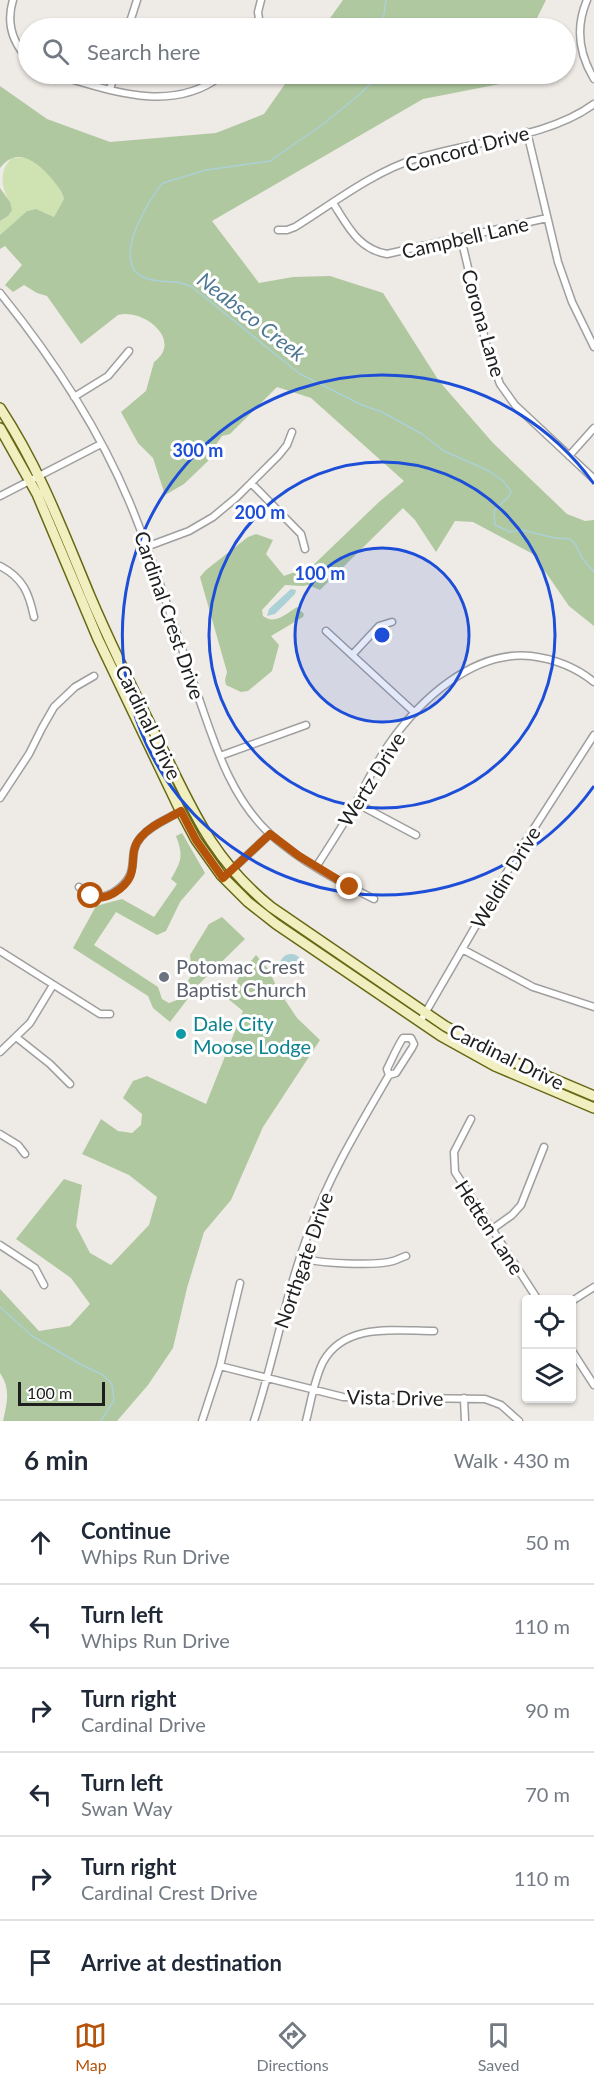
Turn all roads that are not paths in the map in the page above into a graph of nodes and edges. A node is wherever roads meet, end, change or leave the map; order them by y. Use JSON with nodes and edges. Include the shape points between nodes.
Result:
{"nodes":[{"id":1,"x":13,"y":0,"type":"edge"},
{"id":2,"x":137,"y":0,"type":"edge"},
{"id":3,"x":261,"y":0,"type":"edge"},
{"id":4,"x":587,"y":0,"type":"edge"},
{"id":5,"x":131,"y":18,"type":"edge"},
{"id":6,"x":259,"y":18,"type":"edge"},
{"id":7,"x":18,"y":45,"type":"edge"},
{"id":8,"x":594,"y":79,"type":"edge"},
{"id":9,"x":91,"y":84,"type":"edge"},
{"id":10,"x":112,"y":84,"type":"edge"},
{"id":11,"x":209,"y":84,"type":"edge"},
{"id":12,"x":110,"y":89,"type":"junction"},
{"id":13,"x":594,"y":104,"type":"edge"},
{"id":14,"x":527,"y":132,"type":"junction"},
{"id":15,"x":333,"y":203,"type":"junction"},
{"id":16,"x":547,"y":218,"type":"junction"},
{"id":17,"x":278,"y":230,"type":"dead end"},
{"id":18,"x":461,"y":238,"type":"junction"},
{"id":19,"x":0,"y":293,"type":"edge"},
{"id":20,"x":594,"y":347,"type":"edge"},
{"id":21,"x":129,"y":351,"type":"dead end"},
{"id":22,"x":74,"y":397,"type":"junction"},
{"id":23,"x":0,"y":408,"type":"edge"},
{"id":24,"x":0,"y":428,"type":"edge"},
{"id":25,"x":594,"y":428,"type":"edge"},
{"id":26,"x":292,"y":432,"type":"dead end"},
{"id":27,"x":101,"y":444,"type":"junction"},
{"id":28,"x":569,"y":456,"type":"junction"},
{"id":29,"x":39,"y":475,"type":"junction"},
{"id":30,"x":593,"y":478,"type":"edge"},
{"id":31,"x":29,"y":480,"type":"junction"},
{"id":32,"x":251,"y":483,"type":"junction"},
{"id":33,"x":0,"y":496,"type":"edge"},
{"id":34,"x":146,"y":547,"type":"junction"},
{"id":35,"x":305,"y":549,"type":"dead end"},
{"id":36,"x":0,"y":566,"type":"edge"},
{"id":37,"x":34,"y":617,"type":"dead end"},
{"id":38,"x":392,"y":622,"type":"dead end"},
{"id":39,"x":326,"y":630,"type":"dead end"},
{"id":40,"x":352,"y":655,"type":"junction"},
{"id":41,"x":94,"y":676,"type":"dead end"},
{"id":42,"x":594,"y":682,"type":"edge"},
{"id":43,"x":416,"y":712,"type":"junction"},
{"id":44,"x":306,"y":725,"type":"dead end"},
{"id":45,"x":594,"y":735,"type":"edge"},
{"id":46,"x":220,"y":756,"type":"junction"},
{"id":47,"x":0,"y":798,"type":"edge"},
{"id":48,"x":356,"y":802,"type":"junction"},
{"id":49,"x":181,"y":811,"type":"junction"},
{"id":50,"x":270,"y":834,"type":"junction"},
{"id":51,"x":416,"y":835,"type":"dead end"},
{"id":52,"x":316,"y":867,"type":"junction"},
{"id":53,"x":231,"y":870,"type":"junction"},
{"id":54,"x":223,"y":878,"type":"junction"},
{"id":55,"x":79,"y":887,"type":"dead end"},
{"id":56,"x":374,"y":899,"type":"dead end"},
{"id":57,"x":462,"y":949,"type":"junction"},
{"id":58,"x":0,"y":951,"type":"edge"},
{"id":59,"x":53,"y":985,"type":"junction"},
{"id":60,"x":594,"y":1007,"type":"edge"},
{"id":61,"x":110,"y":1014,"type":"dead end"},
{"id":62,"x":422,"y":1018,"type":"junction"},
{"id":63,"x":16,"y":1037,"type":"junction"},
{"id":64,"x":0,"y":1052,"type":"edge"},
{"id":65,"x":389,"y":1075,"type":"junction"},
{"id":66,"x":70,"y":1084,"type":"dead end"},
{"id":67,"x":594,"y":1096,"type":"edge"},
{"id":68,"x":594,"y":1108,"type":"edge"},
{"id":69,"x":471,"y":1119,"type":"dead end"},
{"id":70,"x":0,"y":1134,"type":"edge"},
{"id":71,"x":544,"y":1148,"type":"dead end"},
{"id":72,"x":25,"y":1154,"type":"dead end"},
{"id":73,"x":491,"y":1230,"type":"junction"},
{"id":74,"x":0,"y":1245,"type":"edge"},
{"id":75,"x":406,"y":1256,"type":"dead end"},
{"id":76,"x":300,"y":1257,"type":"junction"},
{"id":77,"x":240,"y":1283,"type":"dead end"},
{"id":78,"x":44,"y":1285,"type":"dead end"},
{"id":79,"x":594,"y":1287,"type":"edge"},
{"id":80,"x":535,"y":1295,"type":"edge"},
{"id":81,"x":576,"y":1298,"type":"edge"},
{"id":82,"x":434,"y":1331,"type":"dead end"},
{"id":83,"x":576,"y":1357,"type":"edge"},
{"id":84,"x":220,"y":1366,"type":"junction"},
{"id":85,"x":266,"y":1378,"type":"junction"},
{"id":86,"x":594,"y":1385,"type":"edge"},
{"id":87,"x":314,"y":1391,"type":"junction"},
{"id":88,"x":464,"y":1398,"type":"junction"},
{"id":89,"x":202,"y":1421,"type":"edge"},
{"id":90,"x":254,"y":1421,"type":"edge"},
{"id":91,"x":306,"y":1421,"type":"edge"},
{"id":92,"x":465,"y":1421,"type":"edge"},
{"id":93,"x":519,"y":1421,"type":"edge"}],
"edges":[{"from":1,"to":7,"type":"street","via":[[10,18]]},
{"from":2,"to":5,"type":"street"},
{"from":3,"to":6,"type":"street"},
{"from":4,"to":8,"type":"street","via":[[579,37]]},
{"from":9,"to":12,"type":"street"},
{"from":10,"to":12,"type":"street"},
{"from":11,"to":12,"type":"street","via":[[168,96],[142,96]]},
{"from":13,"to":14,"type":"street","name":"Concord Drive","via":[[557,124]]},
{"from":14,"to":15,"type":"street","name":"Concord Drive","via":[[407,161]]},
{"from":14,"to":16,"type":"street"},
{"from":15,"to":17,"type":"street","name":"Concord Drive","via":[[295,227]]},
{"from":15,"to":18,"type":"street","name":"Campbell Lane","via":[[357,239],[382,253]]},
{"from":16,"to":18,"type":"street","name":"Campbell Lane"},
{"from":16,"to":20,"type":"street","via":[[565,282]]},
{"from":18,"to":28,"type":"street","name":"Corona Lane","via":[[487,348],[501,384],[515,405]]},
{"from":19,"to":22,"type":"street","name":"Cardinal Crest Drive"},
{"from":21,"to":22,"type":"street","via":[[108,376]]},
{"from":22,"to":27,"type":"street","name":"Cardinal Crest Drive"},
{"from":23,"to":29,"type":"main road","name":"Cardinal Drive"},
{"from":24,"to":31,"type":"main road","name":"Cardinal Drive"},
{"from":25,"to":28,"type":"street"},
{"from":26,"to":32,"type":"street","via":[[279,455]]},
{"from":27,"to":29,"type":"street"},
{"from":27,"to":34,"type":"street","name":"Cardinal Crest Drive"},
{"from":28,"to":30,"type":"street","name":"Corona Lane"},
{"from":29,"to":31,"type":"street"},
{"from":29,"to":53,"type":"main road","name":"Cardinal Drive","via":[[134,692],[196,819]]},
{"from":31,"to":33,"type":"street"},
{"from":31,"to":49,"type":"main road","name":"Cardinal Drive","via":[[98,639]]},
{"from":32,"to":34,"type":"street","via":[[203,524]]},
{"from":32,"to":35,"type":"street","via":[[301,534]]},
{"from":34,"to":46,"type":"street","name":"Cardinal Crest Drive"},
{"from":36,"to":37,"type":"street","via":[[24,585]]},
{"from":38,"to":40,"type":"street","via":[[379,626]]},
{"from":39,"to":40,"type":"street"},
{"from":40,"to":43,"type":"street"},
{"from":41,"to":47,"type":"street","via":[[54,707]]},
{"from":42,"to":43,"type":"street","name":"Wertz Drive","via":[[557,662],[534,656],[510,656],[485,663],[455,679]]},
{"from":43,"to":48,"type":"street","name":"Wertz Drive","via":[[388,745]]},
{"from":44,"to":46,"type":"street"},
{"from":45,"to":57,"type":"street","name":"Weldin Drive"},
{"from":46,"to":50,"type":"street","name":"Cardinal Crest Drive","via":[[244,802]]},
{"from":48,"to":51,"type":"street"},
{"from":48,"to":52,"type":"street","name":"Wertz Drive"},
{"from":49,"to":54,"type":"main road","name":"Cardinal Drive"},
{"from":49,"to":55,"type":"street","via":[[142,836],[135,848],[127,883],[103,897],[91,896]]},
{"from":50,"to":52,"type":"street","name":"Cardinal Crest Drive"},
{"from":50,"to":53,"type":"street"},
{"from":52,"to":56,"type":"street","name":"Cardinal Crest Drive"},
{"from":53,"to":54,"type":"street"},
{"from":53,"to":62,"type":"main road","name":"Cardinal Drive","via":[[254,894]]},
{"from":54,"to":62,"type":"main road","name":"Cardinal Drive","via":[[265,915]]},
{"from":57,"to":60,"type":"street","via":[[533,987]]},
{"from":57,"to":62,"type":"street","name":"Weldin Drive"},
{"from":58,"to":59,"type":"street"},
{"from":59,"to":61,"type":"street","via":[[100,1014]]},
{"from":59,"to":63,"type":"street","via":[[30,1023]]},
{"from":62,"to":67,"type":"main road","name":"Cardinal Drive"},
{"from":62,"to":68,"type":"main road","name":"Cardinal Drive","via":[[495,1066]]},
{"from":63,"to":64,"type":"street"},
{"from":63,"to":66,"type":"street"},
{"from":65,"to":65,"type":"street","name":"Northgate Drive","via":[[396,1073],[412,1048],[411,1038],[400,1041],[387,1069]]},
{"from":65,"to":76,"type":"street","name":"Northgate Drive","via":[[330,1182]]},
{"from":69,"to":73,"type":"street","name":"Hetten Lane","via":[[456,1146],[453,1166]]},
{"from":70,"to":72,"type":"street"},
{"from":71,"to":73,"type":"street","via":[[521,1205]]},
{"from":73,"to":80,"type":"street","name":"Hetten Lane"},
{"from":74,"to":78,"type":"street","via":[[35,1269]]},
{"from":75,"to":76,"type":"street","via":[[392,1262],[347,1263]]},
{"from":76,"to":85,"type":"street","name":"Northgate Drive"},
{"from":77,"to":84,"type":"street"},
{"from":79,"to":81,"type":"street"},
{"from":82,"to":87,"type":"street","via":[[372,1331],[350,1337],[329,1354]]},
{"from":83,"to":86,"type":"street"},
{"from":84,"to":85,"type":"street","name":"Vista Drive"},
{"from":84,"to":89,"type":"street"},
{"from":85,"to":87,"type":"street","name":"Vista Drive"},
{"from":85,"to":90,"type":"street","name":"Northgate Drive"},
{"from":87,"to":88,"type":"street","name":"Vista Drive","via":[[353,1398]]},
{"from":87,"to":91,"type":"street"},
{"from":88,"to":92,"type":"street"},
{"from":88,"to":93,"type":"street","name":"Vista Drive","via":[[494,1402]]}]}
